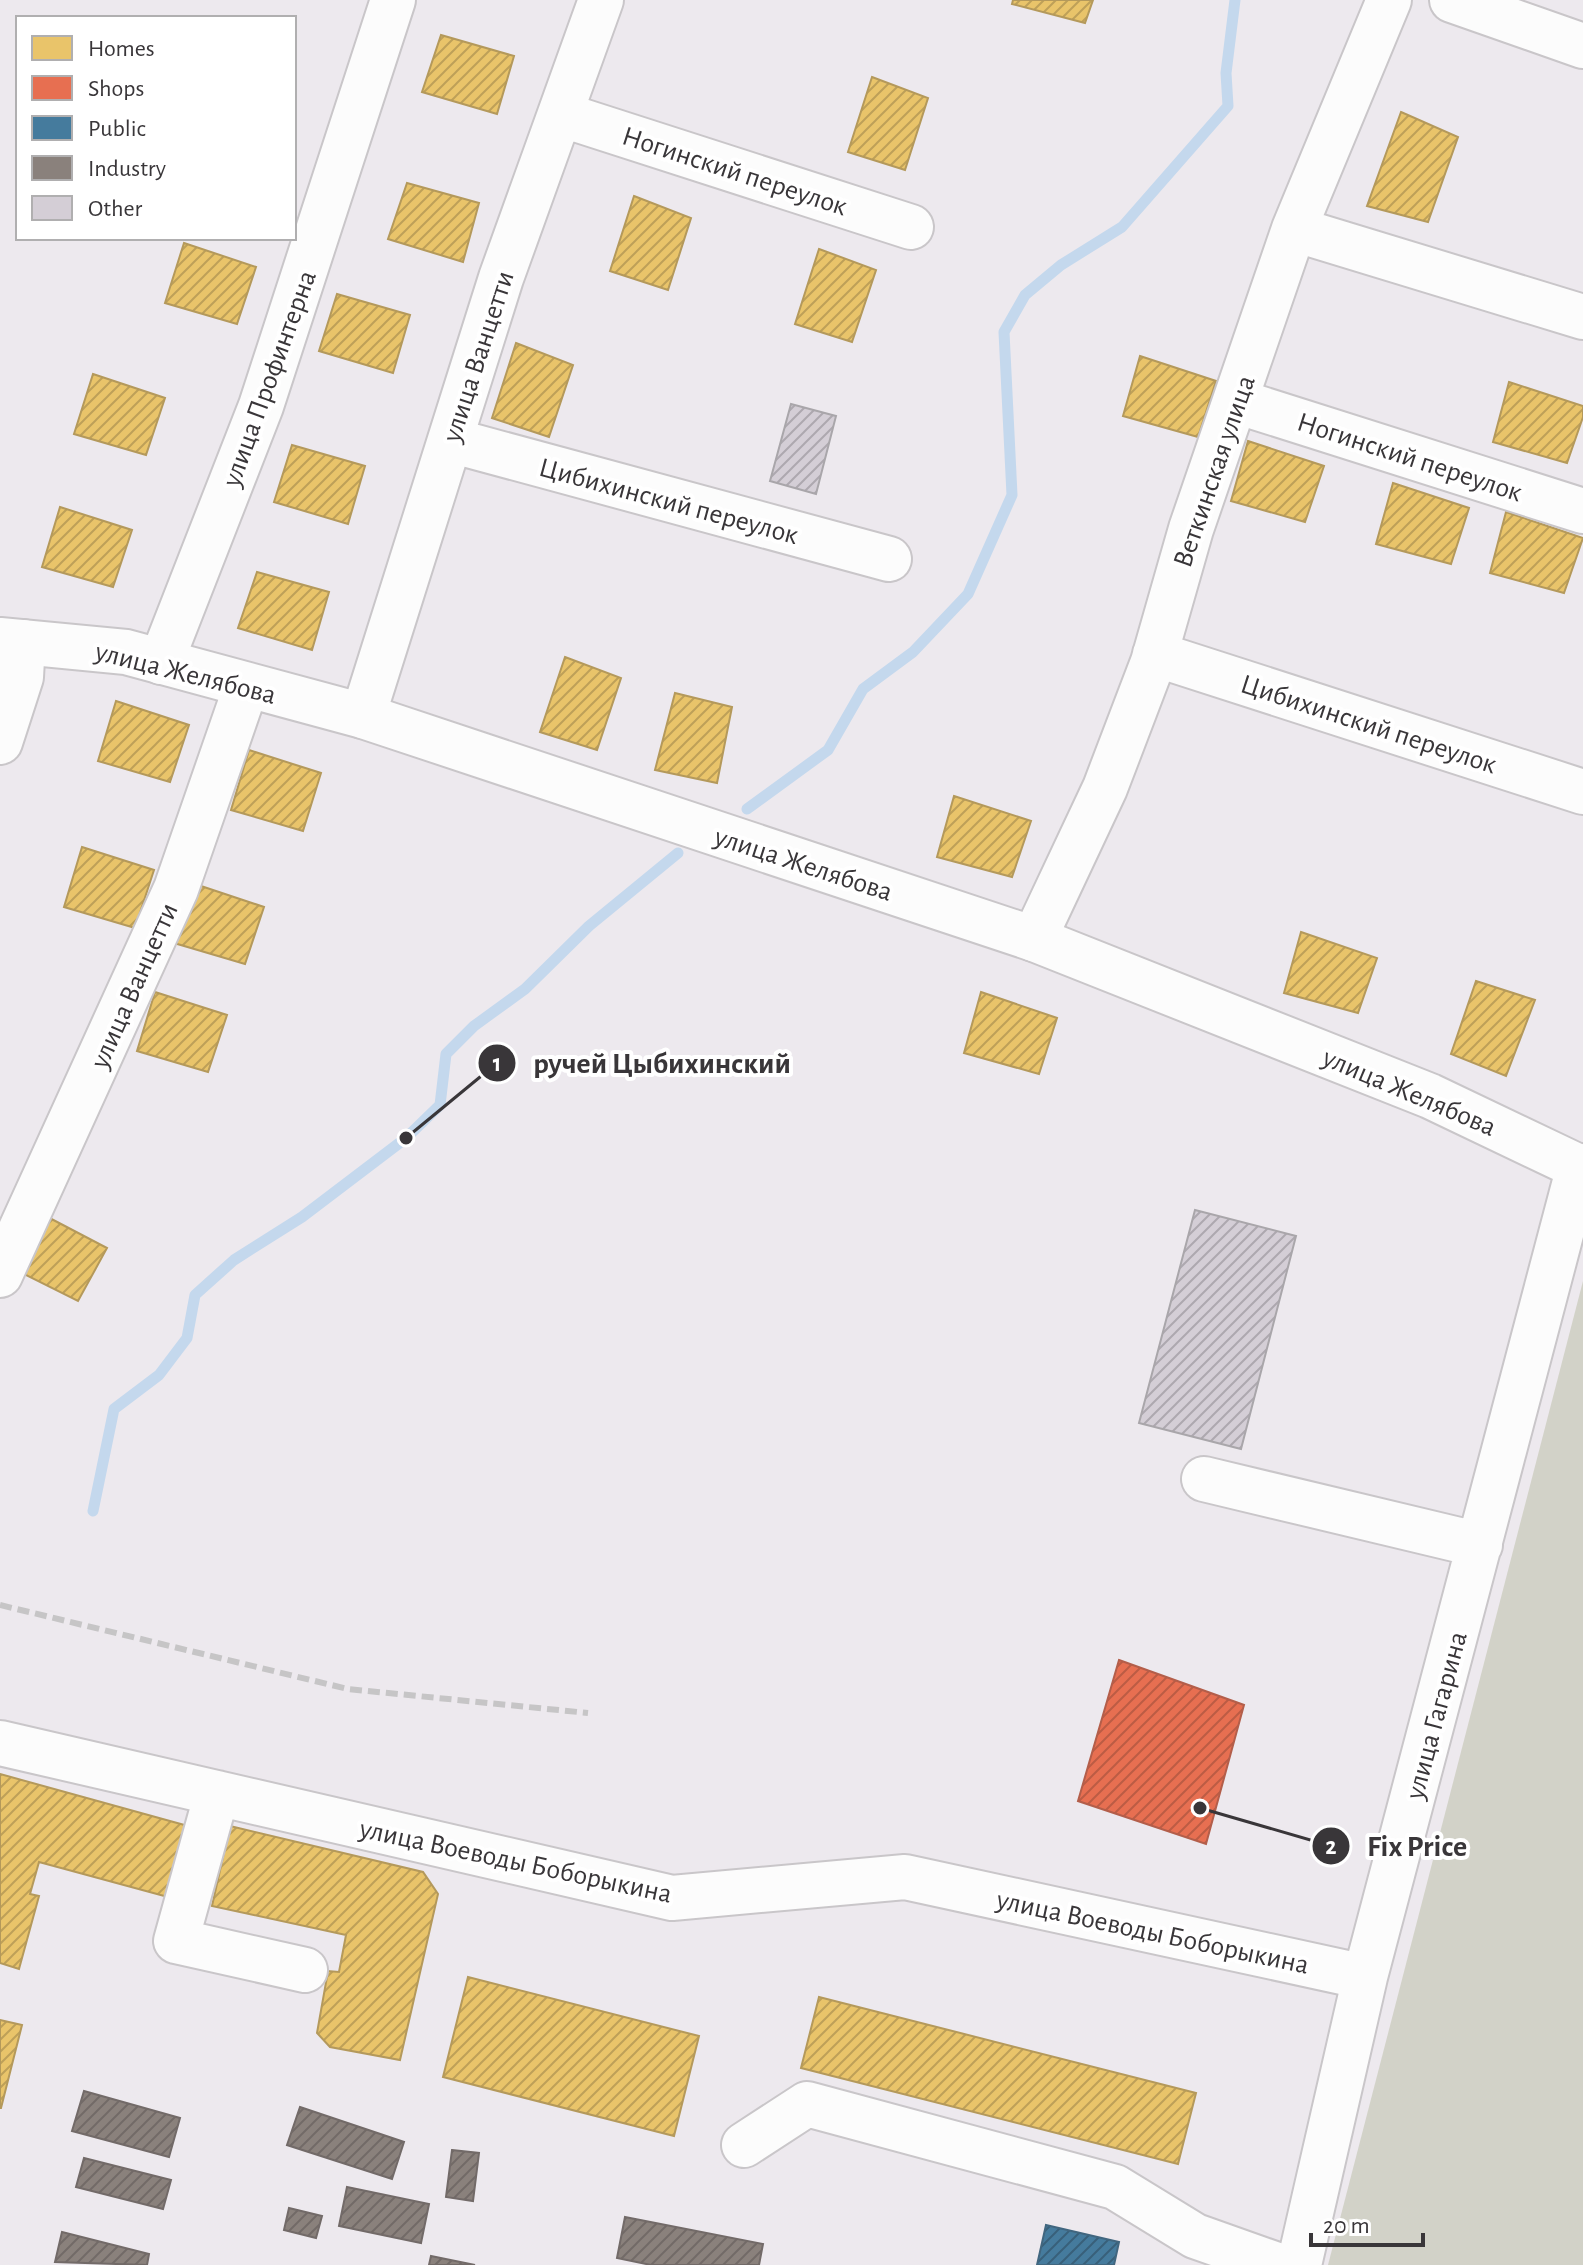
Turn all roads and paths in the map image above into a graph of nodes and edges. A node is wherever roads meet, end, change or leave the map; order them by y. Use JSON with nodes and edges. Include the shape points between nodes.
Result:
{"nodes":[{"id":1,"x":393,"y":0,"type":"edge"},
{"id":2,"x":601,"y":0,"type":"edge"},
{"id":3,"x":1389,"y":0,"type":"edge"},
{"id":4,"x":1452,"y":0,"type":"edge"},
{"id":5,"x":1583,"y":46,"type":"edge"},
{"id":6,"x":560,"y":114,"type":"junction"},
{"id":7,"x":911,"y":227,"type":"dead end"},
{"id":8,"x":1294,"y":229,"type":"junction"},
{"id":9,"x":1583,"y":317,"type":"edge"},
{"id":10,"x":1236,"y":401,"type":"junction"},
{"id":11,"x":450,"y":440,"type":"junction"},
{"id":12,"x":1583,"y":511,"type":"edge"},
{"id":13,"x":889,"y":559,"type":"dead end"},
{"id":14,"x":12,"y":641,"type":"edge"},
{"id":15,"x":1155,"y":654,"type":"junction"},
{"id":16,"x":161,"y":662,"type":"junction"},
{"id":17,"x":246,"y":687,"type":"junction"},
{"id":18,"x":363,"y":716,"type":"junction"},
{"id":19,"x":0,"y":742,"type":"edge"},
{"id":20,"x":1583,"y":792,"type":"edge"},
{"id":21,"x":1034,"y":939,"type":"junction"},
{"id":22,"x":1581,"y":1167,"type":"edge"},
{"id":23,"x":0,"y":1275,"type":"edge"},
{"id":24,"x":1204,"y":1479,"type":"dead end"},
{"id":25,"x":1480,"y":1545,"type":"junction"},
{"id":26,"x":0,"y":1743,"type":"edge"},
{"id":27,"x":217,"y":1793,"type":"junction"},
{"id":28,"x":305,"y":1970,"type":"dead end"},
{"id":29,"x":1365,"y":1977,"type":"junction"},
{"id":30,"x":744,"y":2145,"type":"dead end"},
{"id":31,"x":1277,"y":2265,"type":"edge"},
{"id":32,"x":1299,"y":2265,"type":"edge"}],
"edges":[{"from":1,"to":16,"type":"street","name":"улица Профинтерна","via":[[261,406]]},
{"from":2,"to":6,"type":"street","name":"улица Ванцетти"},
{"from":3,"to":8,"type":"street","name":"Веткинская улица"},
{"from":4,"to":5,"type":"street"},
{"from":6,"to":7,"type":"street","name":"Ногинский переулок"},
{"from":6,"to":11,"type":"street","name":"улица Ванцетти"},
{"from":8,"to":9,"type":"street"},
{"from":8,"to":10,"type":"street","name":"Веткинская улица"},
{"from":10,"to":12,"type":"street","name":"Ногинский переулок"},
{"from":10,"to":15,"type":"street","name":"Веткинская улица"},
{"from":11,"to":13,"type":"street","name":"Цибихинский переулок"},
{"from":11,"to":18,"type":"street","name":"улица Ванцетти"},
{"from":14,"to":16,"type":"street","name":"улица Желябова","via":[[126,652]]},
{"from":14,"to":19,"type":"street","via":[[21,677]]},
{"from":15,"to":20,"type":"street","name":"Цибихинский переулок"},
{"from":15,"to":21,"type":"street","name":"Веткинская улица","via":[[1105,788]]},
{"from":16,"to":17,"type":"street","name":"улица Желябова"},
{"from":17,"to":18,"type":"street","name":"улица Желябова"},
{"from":17,"to":23,"type":"street","name":"улица Ванцетти","via":[[176,889]]},
{"from":18,"to":21,"type":"street","name":"улица Желябова"},
{"from":21,"to":22,"type":"street","name":"улица Желябова","via":[[1430,1096]]},
{"from":22,"to":25,"type":"street","name":"улица Гагарина"},
{"from":24,"to":25,"type":"street"},
{"from":25,"to":29,"type":"street","name":"улица Гагарина"},
{"from":26,"to":27,"type":"street","name":"улица Воеводы Боборыкина"},
{"from":27,"to":28,"type":"street","via":[[176,1941]]},
{"from":27,"to":29,"type":"street","name":"улица Воеводы Боборыкина","via":[[672,1898],[905,1877]]},
{"from":29,"to":32,"type":"street","name":"улица Гагарина"},
{"from":30,"to":31,"type":"street","via":[[807,2104],[1115,2187],[1195,2236]]}]}
